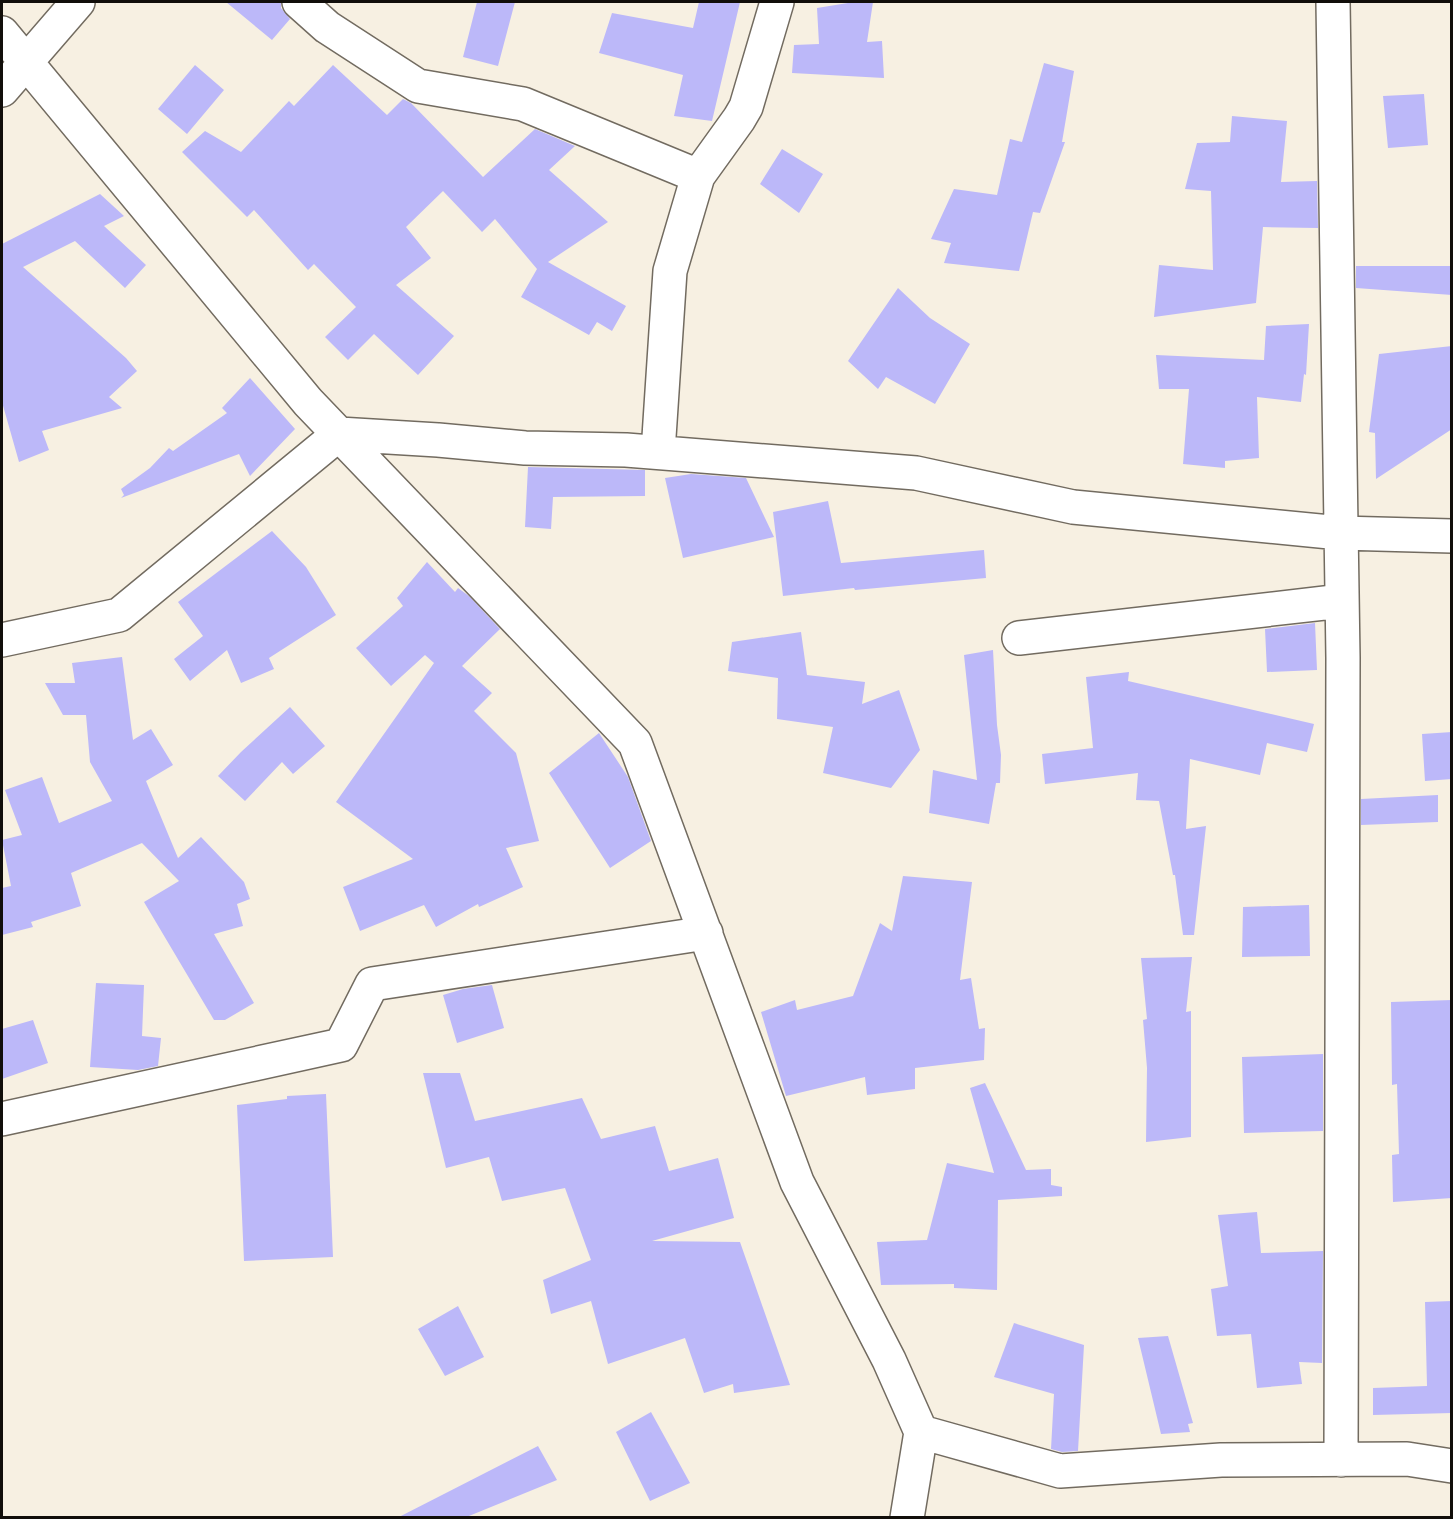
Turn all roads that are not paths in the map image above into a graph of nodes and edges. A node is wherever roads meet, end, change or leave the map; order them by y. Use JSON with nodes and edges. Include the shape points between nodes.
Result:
{"nodes":[{"id":1,"x":78,"y":2,"type":"edge"},
{"id":2,"x":300,"y":2,"type":"edge"},
{"id":3,"x":777,"y":2,"type":"edge"},
{"id":4,"x":1333,"y":2,"type":"edge"},
{"id":5,"x":2,"y":33,"type":"edge"},
{"id":6,"x":27,"y":62,"type":"junction"},
{"id":7,"x":2,"y":90,"type":"edge"},
{"id":8,"x":698,"y":176,"type":"junction"},
{"id":9,"x":339,"y":434,"type":"junction"},
{"id":10,"x":658,"y":452,"type":"junction"},
{"id":11,"x":1340,"y":533,"type":"junction"},
{"id":12,"x":1452,"y":536,"type":"edge"},
{"id":13,"x":1342,"y":601,"type":"junction"},
{"id":14,"x":1019,"y":638,"type":"dead end"},
{"id":15,"x":2,"y":640,"type":"edge"},
{"id":16,"x":706,"y":933,"type":"junction"},
{"id":17,"x":2,"y":1119,"type":"edge"},
{"id":18,"x":921,"y":1432,"type":"junction"},
{"id":19,"x":1341,"y":1460,"type":"junction"},
{"id":20,"x":1452,"y":1466,"type":"edge"},
{"id":21,"x":907,"y":1518,"type":"edge"}],
"edges":[{"from":1,"to":6,"type":"street"},
{"from":2,"to":8,"type":"street","via":[[327,27],[418,86],[523,104]]},
{"from":3,"to":8,"type":"street","via":[[746,107]]},
{"from":4,"to":11,"type":"street"},
{"from":5,"to":6,"type":"street"},
{"from":6,"to":7,"type":"street"},
{"from":6,"to":9,"type":"street","via":[[308,402]]},
{"from":8,"to":10,"type":"street","via":[[670,271]]},
{"from":9,"to":10,"type":"street","via":[[525,448]]},
{"from":9,"to":15,"type":"street","via":[[119,615]]},
{"from":9,"to":16,"type":"street","via":[[635,742]]},
{"from":10,"to":11,"type":"street","via":[[916,473],[1073,507]]},
{"from":11,"to":12,"type":"street"},
{"from":11,"to":13,"type":"street"},
{"from":13,"to":14,"type":"street"},
{"from":13,"to":19,"type":"street"},
{"from":16,"to":17,"type":"street","via":[[372,984],[341,1044]]},
{"from":16,"to":18,"type":"street","via":[[797,1182],[889,1360]]},
{"from":18,"to":19,"type":"street","via":[[1060,1472],[1221,1460]]},
{"from":18,"to":21,"type":"street"},
{"from":19,"to":20,"type":"street","via":[[1407,1459]]}]}
